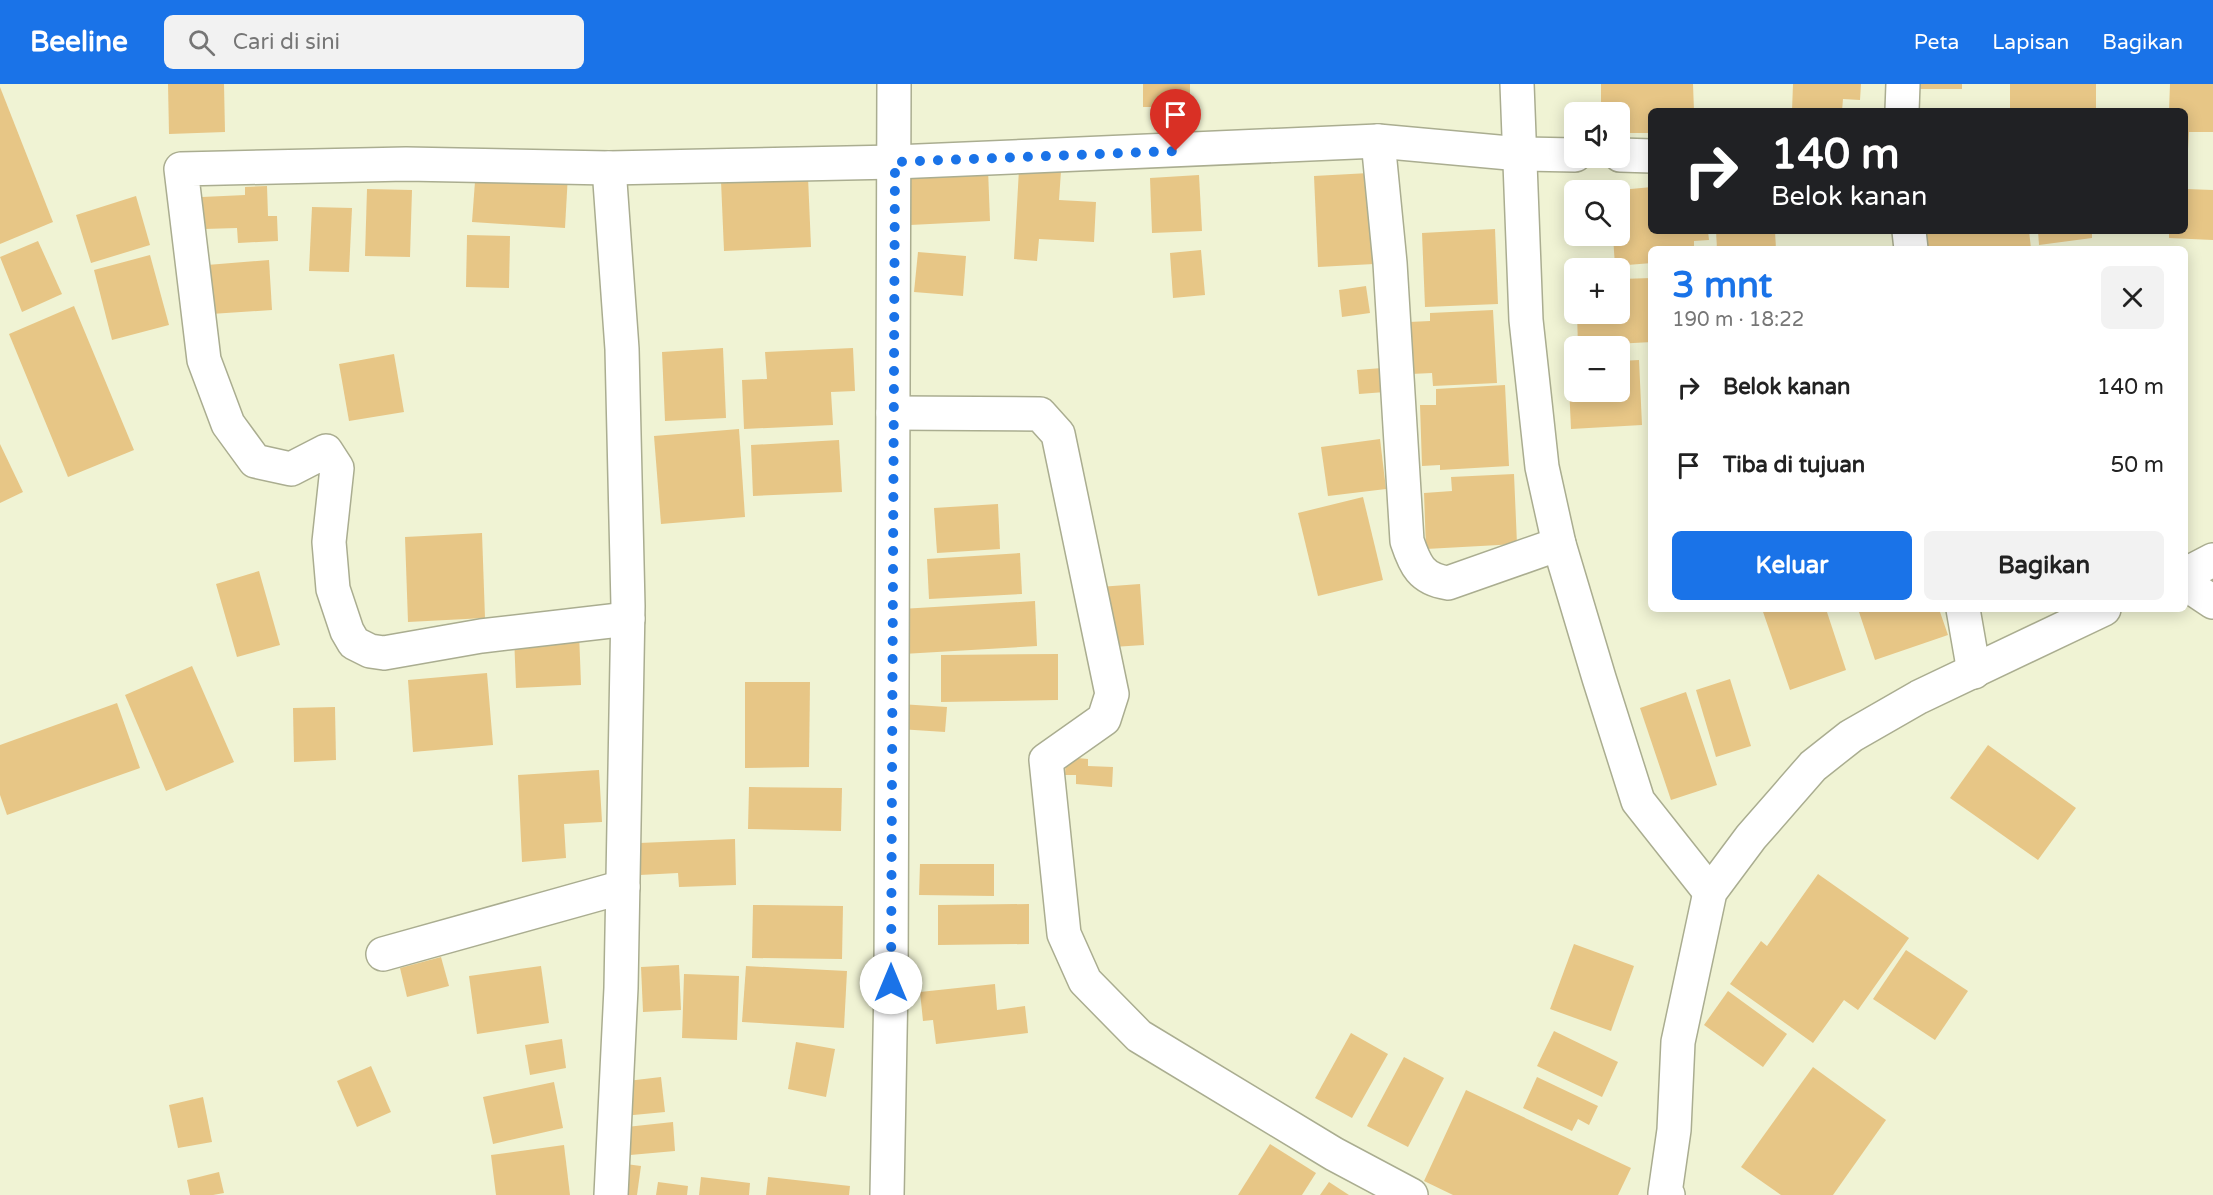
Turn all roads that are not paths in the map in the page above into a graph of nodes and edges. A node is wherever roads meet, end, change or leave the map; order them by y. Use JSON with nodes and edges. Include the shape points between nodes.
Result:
{"nodes":[{"id":1,"x":894,"y":84,"type":"edge"},
{"id":2,"x":1517,"y":84,"type":"edge"},
{"id":3,"x":1903,"y":84,"type":"edge"},
{"id":4,"x":1902,"y":108,"type":"edge"},
{"id":5,"x":1378,"y":141,"type":"junction"},
{"id":6,"x":1520,"y":154,"type":"junction"},
{"id":7,"x":1564,"y":155,"type":"edge"},
{"id":8,"x":1630,"y":155,"type":"edge"},
{"id":9,"x":1648,"y":156,"type":"edge"},
{"id":10,"x":895,"y":162,"type":"junction"},
{"id":11,"x":609,"y":168,"type":"junction"},
{"id":12,"x":893,"y":413,"type":"junction"},
{"id":13,"x":1559,"y":544,"type":"junction"},
{"id":14,"x":2213,"y":560,"type":"edge"},
{"id":15,"x":2188,"y":573,"type":"edge"},
{"id":16,"x":2188,"y":585,"type":"edge"},
{"id":17,"x":2213,"y":602,"type":"edge"},
{"id":18,"x":1964,"y":612,"type":"edge"},
{"id":19,"x":2098,"y":612,"type":"edge"},
{"id":20,"x":628,"y":619,"type":"junction"},
{"id":21,"x":1974,"y":672,"type":"junction"},
{"id":22,"x":623,"y":887,"type":"junction"},
{"id":23,"x":1710,"y":892,"type":"junction"},
{"id":24,"x":383,"y":954,"type":"dead end"},
{"id":25,"x":1666,"y":1194,"type":"edge"},
{"id":26,"x":611,"y":1195,"type":"edge"},
{"id":27,"x":887,"y":1195,"type":"edge"},
{"id":28,"x":1411,"y":1195,"type":"edge"}],
"edges":[{"from":1,"to":10,"type":"street"},
{"from":2,"to":6,"type":"street"},
{"from":3,"to":4,"type":"street"},
{"from":5,"to":6,"type":"street"},
{"from":5,"to":10,"type":"street"},
{"from":5,"to":13,"type":"street","via":[[1390,263],[1407,541],[1413,559],[1423,573],[1448,583]]},
{"from":6,"to":7,"type":"street"},
{"from":6,"to":13,"type":"street","via":[[1526,320],[1542,467]]},
{"from":8,"to":9,"type":"street"},
{"from":10,"to":11,"type":"street"},
{"from":10,"to":12,"type":"street"},
{"from":11,"to":20,"type":"street","via":[[622,349]]},
{"from":11,"to":20,"type":"street","via":[[406,164],[180,169],[204,360],[228,424],[255,460],[291,469],[326,451],[337,468],[329,543],[333,589],[354,643],[384,653],[481,636]]},
{"from":12,"to":27,"type":"street"},
{"from":12,"to":28,"type":"street","via":[[1040,414],[1058,434],[1112,694],[1104,719],[1046,760],[1064,934],[1085,981],[1139,1036],[1334,1154]]},
{"from":13,"to":23,"type":"street","via":[[1638,801]]},
{"from":14,"to":15,"type":"street"},
{"from":16,"to":17,"type":"street"},
{"from":18,"to":21,"type":"street"},
{"from":19,"to":21,"type":"street"},
{"from":20,"to":22,"type":"street"},
{"from":21,"to":23,"type":"street","via":[[1919,697],[1851,736],[1814,766],[1751,837]]},
{"from":22,"to":24,"type":"street"},
{"from":22,"to":26,"type":"street"},
{"from":23,"to":25,"type":"street","via":[[1678,1042]]}]}
